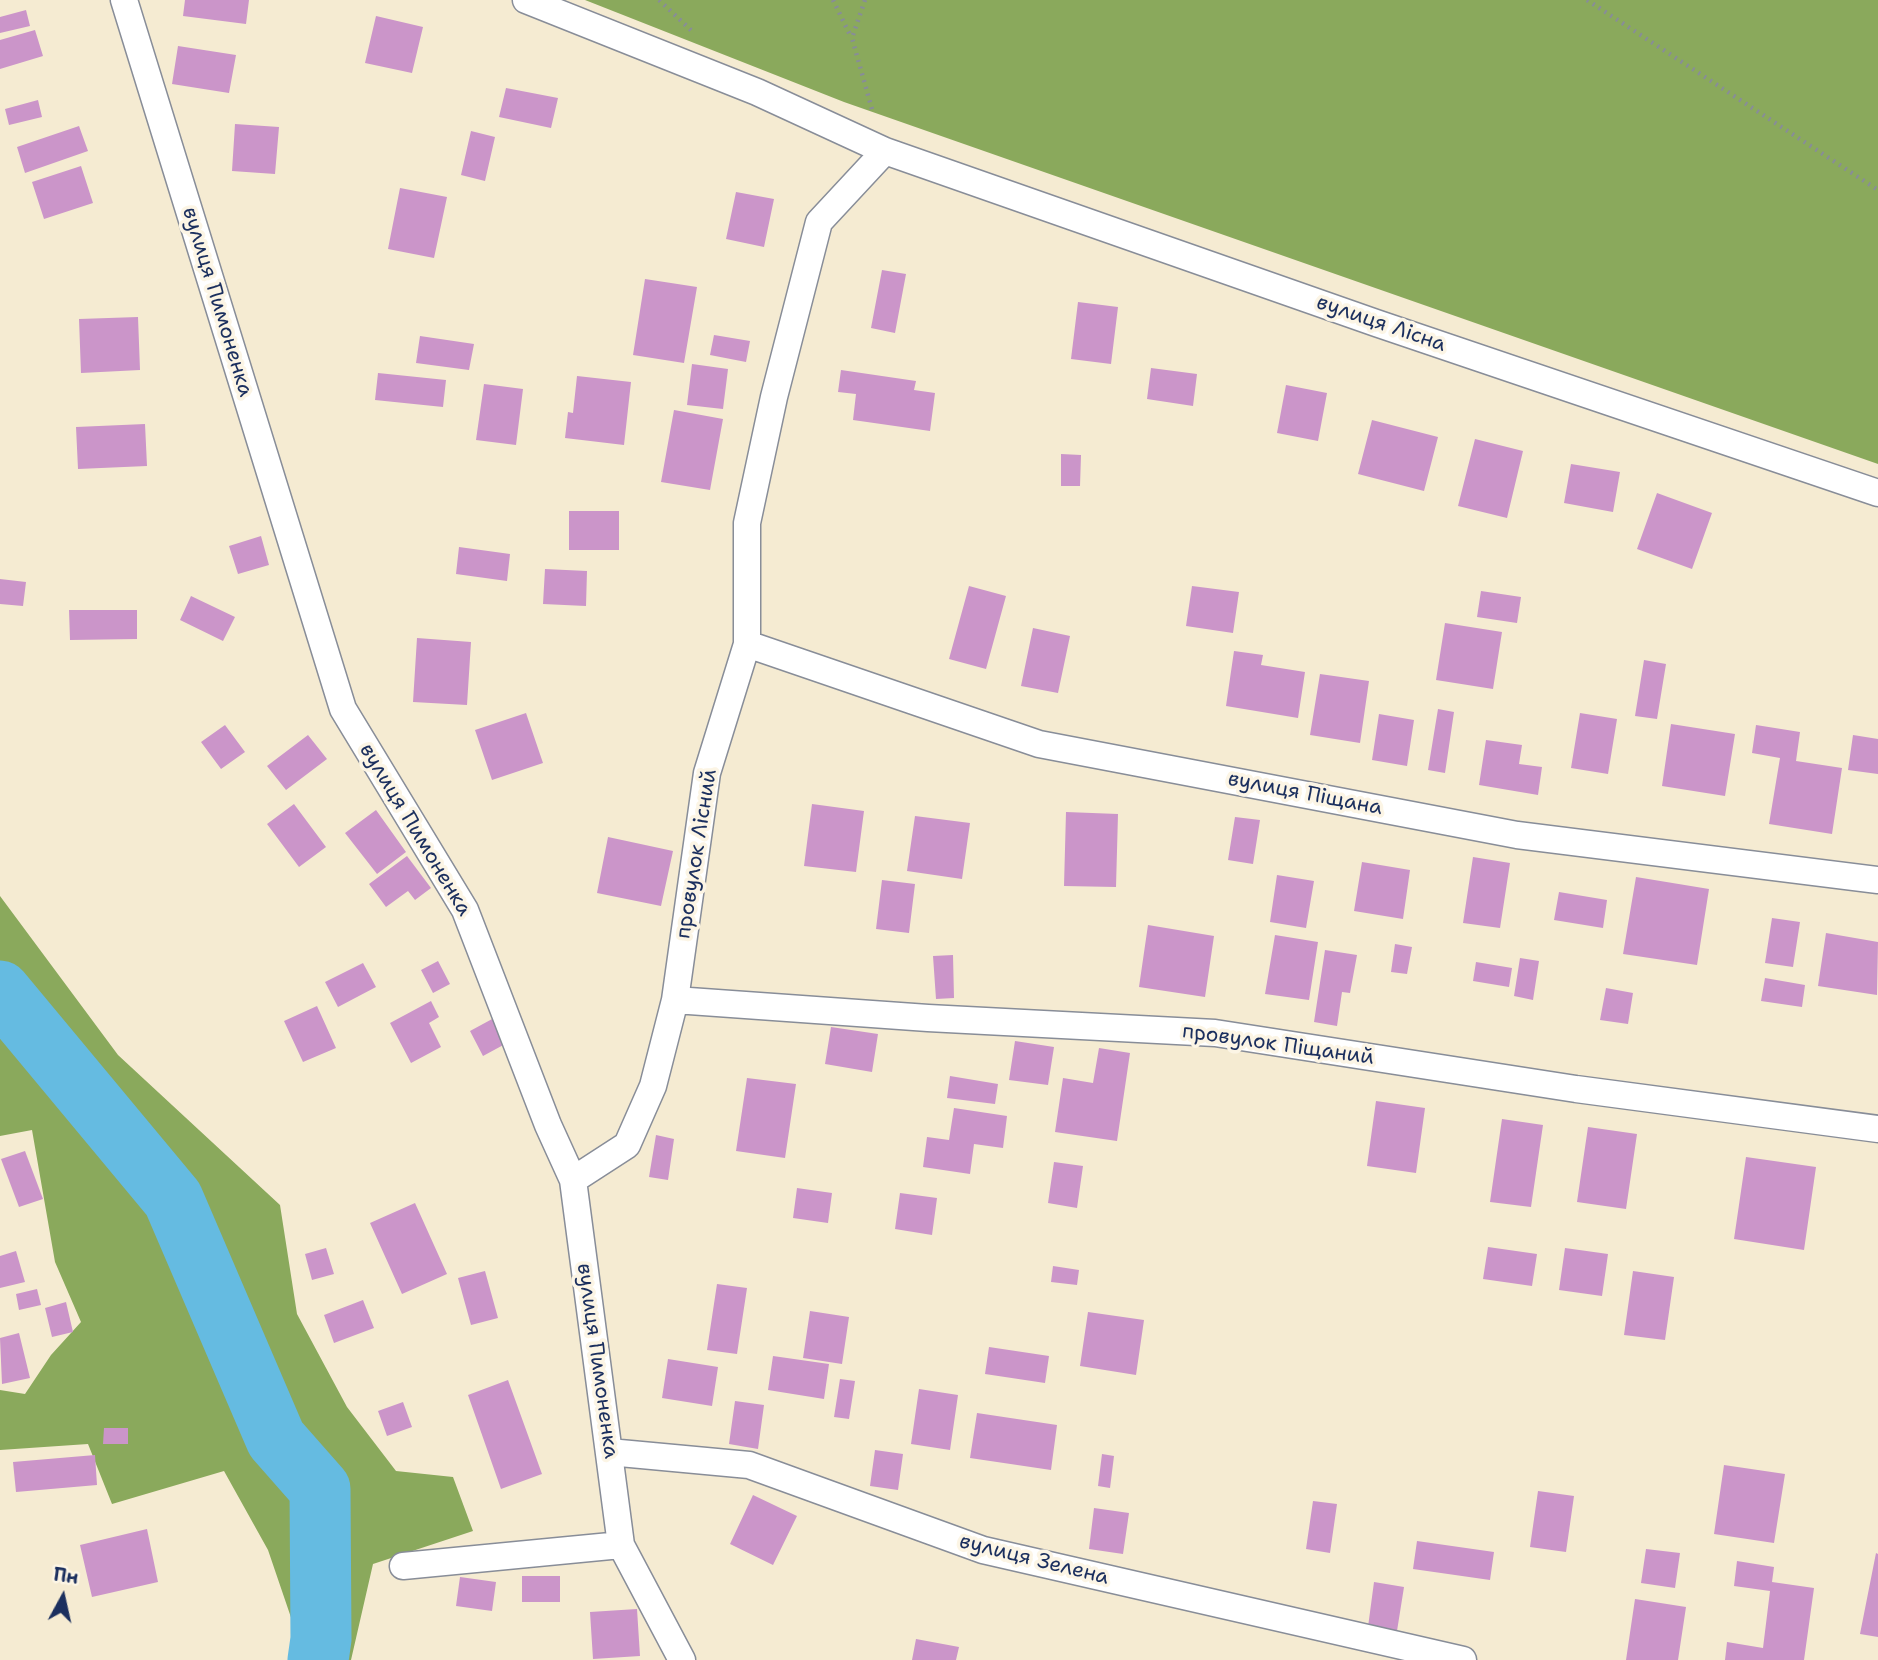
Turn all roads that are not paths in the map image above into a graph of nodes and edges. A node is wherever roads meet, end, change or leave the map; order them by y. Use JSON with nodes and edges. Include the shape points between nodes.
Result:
{"nodes":[{"id":1,"x":124,"y":0,"type":"edge"},
{"id":2,"x":526,"y":0,"type":"edge"},
{"id":3,"x":885,"y":151,"type":"junction"},
{"id":4,"x":1878,"y":493,"type":"edge"},
{"id":5,"x":747,"y":644,"type":"junction"},
{"id":6,"x":1878,"y":880,"type":"edge"},
{"id":7,"x":675,"y":1000,"type":"junction"},
{"id":8,"x":1878,"y":1129,"type":"edge"},
{"id":9,"x":573,"y":1180,"type":"junction"},
{"id":10,"x":609,"y":1452,"type":"junction"},
{"id":11,"x":621,"y":1545,"type":"junction"},
{"id":12,"x":402,"y":1566,"type":"dead end"},
{"id":13,"x":682,"y":1660,"type":"edge"},
{"id":14,"x":1463,"y":1660,"type":"edge"}],
"edges":[{"from":1,"to":9,"type":"street","name":"вулиця Пимоненка","via":[[343,709],[465,910]]},
{"from":2,"to":3,"type":"street","name":"вулиця Лісна","via":[[757,92]]},
{"from":3,"to":4,"type":"street","name":"вулиця Лісна"},
{"from":3,"to":5,"type":"street","name":"провулок Лісний","via":[[819,222],[747,523]]},
{"from":5,"to":6,"type":"street","name":"вулиця Піщана","via":[[1040,744],[1517,835]]},
{"from":5,"to":7,"type":"street","name":"провулок Лісний","via":[[707,772]]},
{"from":7,"to":8,"type":"street","name":"провулок Піщаний","via":[[1215,1033],[1563,1087]]},
{"from":7,"to":9,"type":"street","name":"провулок Лісний","via":[[653,1086],[627,1144]]},
{"from":9,"to":10,"type":"street","name":"вулиця Пимоненка"},
{"from":10,"to":11,"type":"street","name":"вулиця Пимоненка"},
{"from":10,"to":14,"type":"street","name":"вулиця Зелена","via":[[749,1465],[983,1550]]},
{"from":11,"to":12,"type":"street"},
{"from":11,"to":13,"type":"street","name":"вулиця Пимоненка"}]}
